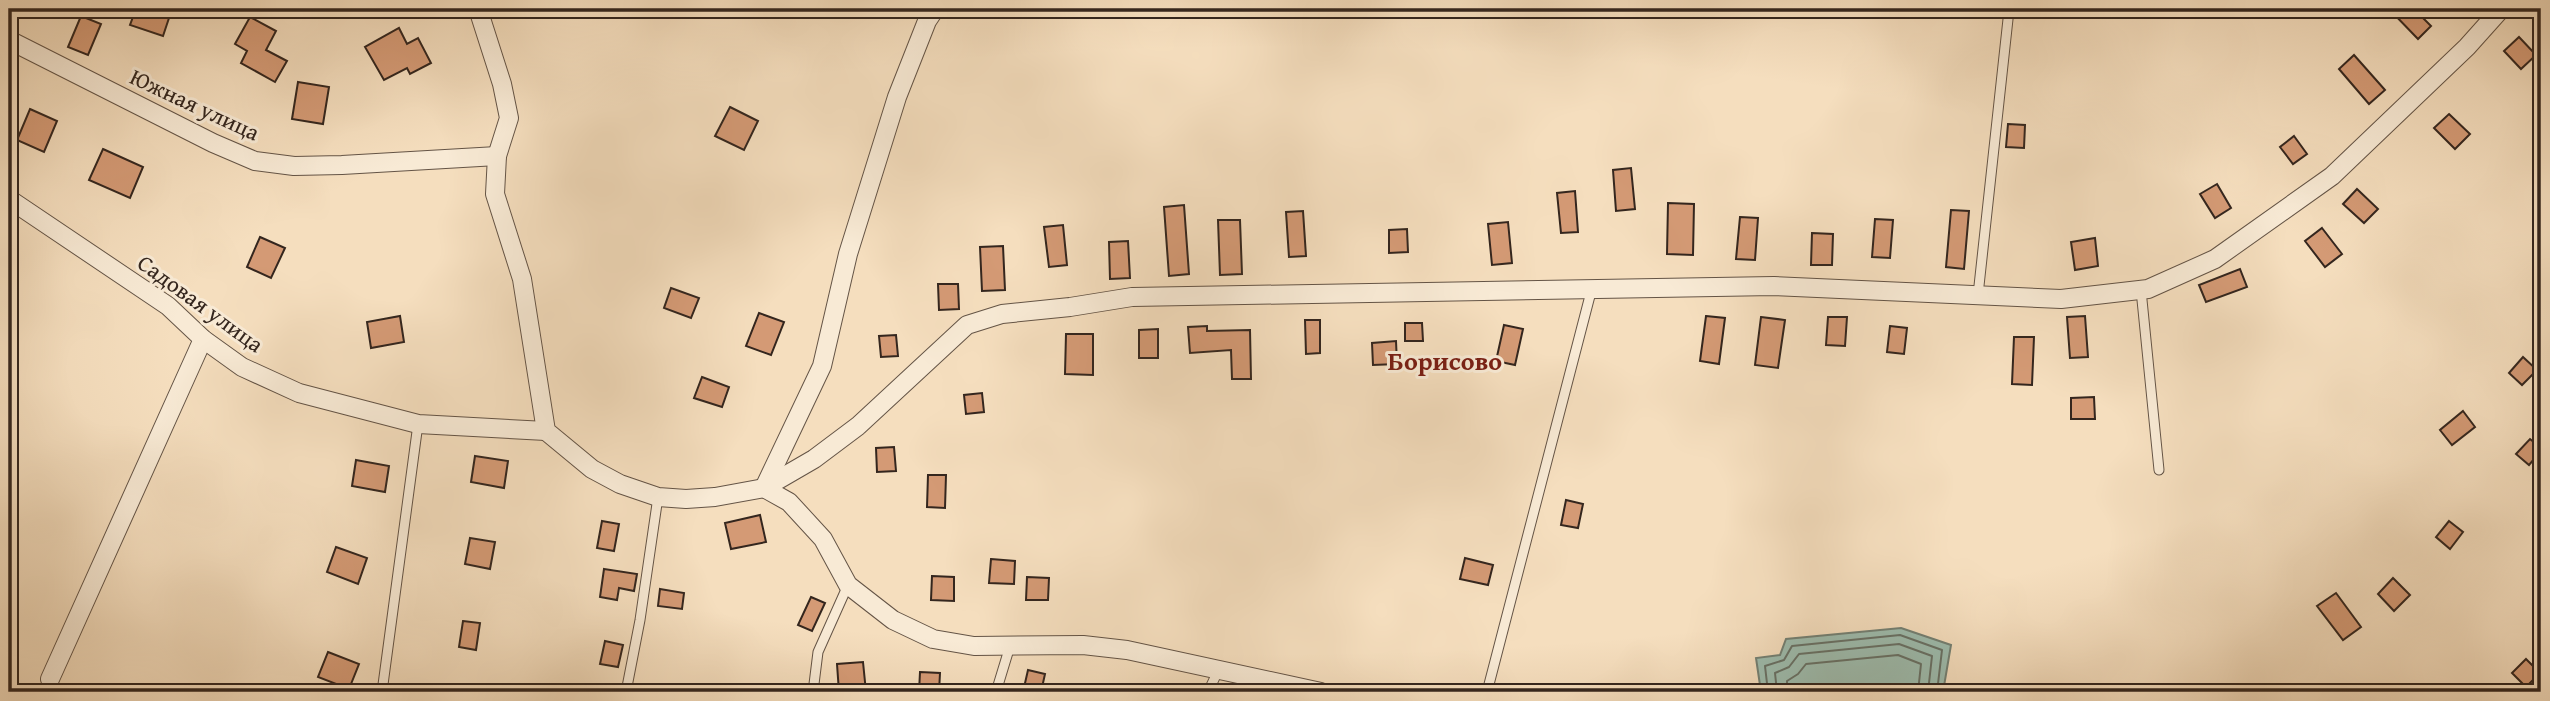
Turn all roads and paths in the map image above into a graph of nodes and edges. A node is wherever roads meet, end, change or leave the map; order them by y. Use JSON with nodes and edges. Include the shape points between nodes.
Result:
{"nodes":[{"id":1,"x":478,"y":9,"type":"edge"},
{"id":2,"x":935,"y":9,"type":"edge"},
{"id":3,"x":2501,"y":9,"type":"edge"},
{"id":4,"x":2009,"y":10,"type":"edge"},
{"id":5,"x":9,"y":40,"type":"edge"},
{"id":6,"x":497,"y":156,"type":"junction"},
{"id":7,"x":9,"y":199,"type":"edge"},
{"id":8,"x":1592,"y":289,"type":"junction"},
{"id":9,"x":2141,"y":290,"type":"junction"},
{"id":10,"x":1978,"y":295,"type":"junction"},
{"id":11,"x":203,"y":339,"type":"junction"},
{"id":12,"x":418,"y":424,"type":"junction"},
{"id":13,"x":546,"y":431,"type":"junction"},
{"id":14,"x":2159,"y":470,"type":"dead end"},
{"id":15,"x":764,"y":488,"type":"junction"},
{"id":16,"x":658,"y":496,"type":"junction"},
{"id":17,"x":848,"y":585,"type":"junction"},
{"id":18,"x":1010,"y":646,"type":"junction"},
{"id":19,"x":1218,"y":671,"type":"junction"},
{"id":20,"x":50,"y":679,"type":"dead end"},
{"id":21,"x":383,"y":692,"type":"edge"},
{"id":22,"x":626,"y":692,"type":"edge"},
{"id":23,"x":813,"y":692,"type":"edge"},
{"id":24,"x":996,"y":692,"type":"edge"},
{"id":25,"x":1208,"y":692,"type":"edge"},
{"id":26,"x":1321,"y":692,"type":"edge"},
{"id":27,"x":1487,"y":692,"type":"edge"}],
"edges":[{"from":1,"to":6,"type":"street","via":[[509,118]]},
{"from":2,"to":15,"type":"street","via":[[897,97],[848,254],[822,366]]},
{"from":3,"to":9,"type":"street","via":[[2332,176],[2215,259]]},
{"from":4,"to":10,"type":"lane"},
{"from":5,"to":6,"type":"street","name":"Южная улица","via":[[255,161],[294,166]]},
{"from":6,"to":13,"type":"street","via":[[495,194],[522,279]]},
{"from":7,"to":11,"type":"street","name":"Садовая улица","via":[[168,306]]},
{"from":8,"to":10,"type":"street","via":[[1774,286]]},
{"from":8,"to":15,"type":"street","via":[[1132,297],[1002,314],[967,325],[858,426]]},
{"from":8,"to":27,"type":"lane"},
{"from":9,"to":10,"type":"street","via":[[2061,299]]},
{"from":9,"to":14,"type":"lane"},
{"from":11,"to":12,"type":"street","name":"Садовая улица","via":[[242,368],[299,393]]},
{"from":11,"to":20,"type":"street"},
{"from":12,"to":13,"type":"street","name":"Садовая улица"},
{"from":12,"to":21,"type":"lane"},
{"from":13,"to":16,"type":"street","via":[[593,469]]},
{"from":15,"to":16,"type":"street","via":[[715,497]]},
{"from":15,"to":17,"type":"street","via":[[789,502],[823,540]]},
{"from":16,"to":22,"type":"lane"},
{"from":17,"to":18,"type":"street","via":[[893,620],[933,639]]},
{"from":17,"to":23,"type":"lane","via":[[818,652]]},
{"from":18,"to":19,"type":"street","via":[[1083,645]]},
{"from":18,"to":24,"type":"lane"},
{"from":19,"to":25,"type":"lane"},
{"from":19,"to":26,"type":"street"}]}
